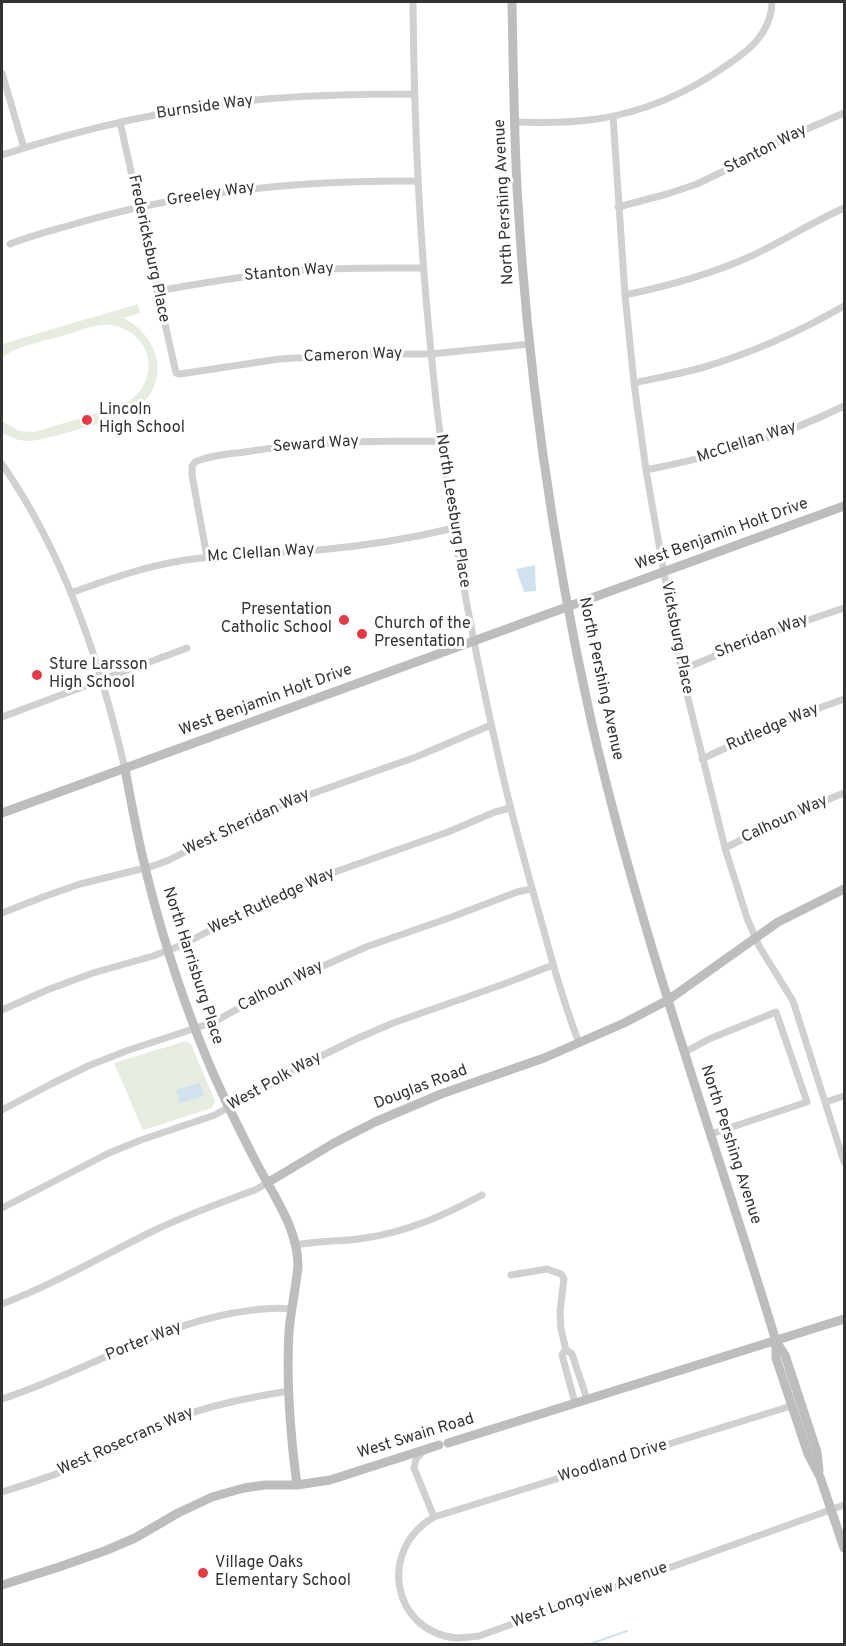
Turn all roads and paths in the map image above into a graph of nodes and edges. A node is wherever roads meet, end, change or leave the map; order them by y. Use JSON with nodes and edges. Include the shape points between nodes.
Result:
{"nodes":[{"id":1,"x":413,"y":2,"type":"edge"},
{"id":2,"x":512,"y":2,"type":"edge"},
{"id":3,"x":772,"y":2,"type":"edge"},
{"id":4,"x":2,"y":73,"type":"edge"},
{"id":5,"x":414,"y":94,"type":"junction"},
{"id":6,"x":844,"y":113,"type":"edge"},
{"id":7,"x":613,"y":116,"type":"junction"},
{"id":8,"x":120,"y":122,"type":"junction"},
{"id":9,"x":514,"y":122,"type":"junction"},
{"id":10,"x":24,"y":148,"type":"junction"},
{"id":11,"x":2,"y":155,"type":"edge"},
{"id":12,"x":417,"y":181,"type":"junction"},
{"id":13,"x":138,"y":207,"type":"junction"},
{"id":14,"x":618,"y":207,"type":"junction"},
{"id":15,"x":844,"y":208,"type":"edge"},
{"id":16,"x":10,"y":243,"type":"dead end"},
{"id":17,"x":423,"y":268,"type":"junction"},
{"id":18,"x":157,"y":291,"type":"junction"},
{"id":19,"x":625,"y":295,"type":"junction"},
{"id":20,"x":844,"y":306,"type":"edge"},
{"id":21,"x":530,"y":344,"type":"junction"},
{"id":22,"x":431,"y":354,"type":"junction"},
{"id":23,"x":178,"y":374,"type":"joint"},
{"id":24,"x":634,"y":382,"type":"junction"},
{"id":25,"x":844,"y":406,"type":"edge"},
{"id":26,"x":441,"y":441,"type":"junction"},
{"id":27,"x":2,"y":464,"type":"edge"},
{"id":28,"x":646,"y":470,"type":"junction"},
{"id":29,"x":844,"y":506,"type":"edge"},
{"id":30,"x":454,"y":528,"type":"junction"},
{"id":31,"x":207,"y":557,"type":"junction"},
{"id":32,"x":663,"y":572,"type":"junction"},
{"id":33,"x":71,"y":593,"type":"junction"},
{"id":34,"x":568,"y":606,"type":"junction"},
{"id":35,"x":844,"y":608,"type":"edge"},
{"id":36,"x":474,"y":642,"type":"junction"},
{"id":37,"x":187,"y":648,"type":"dead end"},
{"id":38,"x":681,"y":670,"type":"junction"},
{"id":39,"x":102,"y":680,"type":"junction"},
{"id":40,"x":844,"y":699,"type":"edge"},
{"id":41,"x":2,"y":717,"type":"edge"},
{"id":42,"x":491,"y":725,"type":"junction"},
{"id":43,"x":702,"y":759,"type":"junction"},
{"id":44,"x":125,"y":769,"type":"junction"},
{"id":45,"x":844,"y":793,"type":"edge"},
{"id":46,"x":510,"y":808,"type":"junction"},
{"id":47,"x":2,"y":813,"type":"edge"},
{"id":48,"x":725,"y":848,"type":"junction"},
{"id":49,"x":145,"y":868,"type":"junction"},
{"id":50,"x":531,"y":889,"type":"junction"},
{"id":51,"x":844,"y":889,"type":"edge"},
{"id":52,"x":2,"y":913,"type":"edge"},
{"id":53,"x":754,"y":937,"type":"junction"},
{"id":54,"x":168,"y":951,"type":"junction"},
{"id":55,"x":553,"y":965,"type":"junction"},
{"id":56,"x":668,"y":1000,"type":"junction"},
{"id":57,"x":2,"y":1010,"type":"edge"},
{"id":58,"x":195,"y":1029,"type":"junction"},
{"id":59,"x":579,"y":1043,"type":"junction"},
{"id":60,"x":685,"y":1052,"type":"junction"},
{"id":61,"x":844,"y":1096,"type":"edge"},
{"id":62,"x":826,"y":1102,"type":"junction"},
{"id":63,"x":229,"y":1108,"type":"junction"},
{"id":64,"x":2,"y":1110,"type":"edge"},
{"id":65,"x":711,"y":1134,"type":"junction"},
{"id":66,"x":844,"y":1162,"type":"edge"},
{"id":67,"x":267,"y":1183,"type":"junction"},
{"id":68,"x":482,"y":1196,"type":"dead end"},
{"id":69,"x":2,"y":1208,"type":"edge"},
{"id":70,"x":296,"y":1245,"type":"junction"},
{"id":71,"x":511,"y":1275,"type":"dead end"},
{"id":72,"x":2,"y":1304,"type":"edge"},
{"id":73,"x":292,"y":1309,"type":"junction"},
{"id":74,"x":844,"y":1320,"type":"edge"},
{"id":75,"x":776,"y":1341,"type":"junction"},
{"id":76,"x":566,"y":1350,"type":"junction"},
{"id":77,"x":288,"y":1391,"type":"junction"},
{"id":78,"x":2,"y":1400,"type":"edge"},
{"id":79,"x":587,"y":1400,"type":"junction"},
{"id":80,"x":575,"y":1403,"type":"junction"},
{"id":81,"x":791,"y":1406,"type":"junction"},
{"id":82,"x":423,"y":1450,"type":"junction"},
{"id":83,"x":820,"y":1477,"type":"junction"},
{"id":84,"x":297,"y":1485,"type":"junction"},
{"id":85,"x":2,"y":1491,"type":"edge"},
{"id":86,"x":844,"y":1505,"type":"edge"},
{"id":87,"x":832,"y":1509,"type":"junction"},
{"id":88,"x":434,"y":1517,"type":"junction"},
{"id":89,"x":844,"y":1548,"type":"edge"},
{"id":90,"x":2,"y":1585,"type":"edge"}],
"edges":[{"from":1,"to":5,"type":"street","name":"North Leesburg Place"},
{"from":2,"to":9,"type":"main road","name":"North Pershing Avenue"},
{"from":3,"to":7,"type":"street","via":[[763,33],[738,57],[677,95]]},
{"from":4,"to":10,"type":"street"},
{"from":5,"to":8,"type":"street","name":"Burnside Way","via":[[254,100]]},
{"from":5,"to":12,"type":"street","name":"North Leesburg Place"},
{"from":6,"to":14,"type":"street","name":"Stanton Way","via":[[697,184]]},
{"from":7,"to":9,"type":"street","via":[[559,123]]},
{"from":7,"to":14,"type":"street","name":"Vicksburg Place"},
{"from":8,"to":10,"type":"street","name":"Burnside Way"},
{"from":8,"to":13,"type":"street","name":"Fredericksburg Place"},
{"from":9,"to":21,"type":"main road","name":"North Pershing Avenue"},
{"from":10,"to":11,"type":"street","name":"Burnside Way"},
{"from":12,"to":13,"type":"street","name":"Greeley Way","via":[[264,187]]},
{"from":12,"to":17,"type":"street","name":"North Leesburg Place"},
{"from":13,"to":16,"type":"street","name":"Greeley Way"},
{"from":13,"to":18,"type":"street","name":"Fredericksburg Place"},
{"from":14,"to":19,"type":"street","name":"Vicksburg Place"},
{"from":15,"to":19,"type":"street","via":[[732,264]]},
{"from":17,"to":18,"type":"street","name":"Stanton Way","via":[[295,271]]},
{"from":17,"to":22,"type":"street","name":"North Leesburg Place"},
{"from":18,"to":23,"type":"street","name":"Fredericksburg Place"},
{"from":19,"to":24,"type":"street","name":"Vicksburg Place"},
{"from":20,"to":24,"type":"street","via":[[742,355]]},
{"from":21,"to":22,"type":"street","name":"Cameron Way"},
{"from":21,"to":34,"type":"main road","name":"North Pershing Avenue"},
{"from":22,"to":23,"type":"street","name":"Cameron Way","via":[[279,359]]},
{"from":22,"to":26,"type":"street","name":"North Leesburg Place"},
{"from":24,"to":28,"type":"street","name":"Vicksburg Place"},
{"from":25,"to":28,"type":"street","name":"McClellan Way","via":[[733,450]]},
{"from":26,"to":30,"type":"street","name":"North Leesburg Place"},
{"from":26,"to":31,"type":"street","name":"Seward Way","via":[[333,442],[200,460],[193,464],[192,475]]},
{"from":27,"to":33,"type":"street","name":"North Harrisburg Place","via":[[35,516]]},
{"from":28,"to":32,"type":"street","name":"Vicksburg Place"},
{"from":29,"to":32,"type":"main road","name":"West Benjamin Holt Drive"},
{"from":30,"to":31,"type":"street","name":"Mc Clellan Way","via":[[372,544]]},
{"from":30,"to":36,"type":"street","name":"North Leesburg Place"},
{"from":31,"to":33,"type":"street","name":"Mc Clellan Way","via":[[149,567]]},
{"from":32,"to":34,"type":"main road","name":"West Benjamin Holt Drive"},
{"from":32,"to":38,"type":"street","name":"Vicksburg Place"},
{"from":33,"to":39,"type":"street","name":"North Harrisburg Place"},
{"from":34,"to":36,"type":"main road","name":"West Benjamin Holt Drive"},
{"from":34,"to":56,"type":"main road","name":"North Pershing Avenue","via":[[616,820]]},
{"from":35,"to":38,"type":"street","name":"Sheridan Way"},
{"from":36,"to":42,"type":"street","name":"North Leesburg Place"},
{"from":36,"to":44,"type":"main road","name":"West Benjamin Holt Drive"},
{"from":37,"to":39,"type":"street"},
{"from":38,"to":43,"type":"street","name":"Vicksburg Place"},
{"from":39,"to":41,"type":"street"},
{"from":39,"to":44,"type":"street","name":"North Harrisburg Place"},
{"from":40,"to":43,"type":"street","name":"Rutledge Way","via":[[781,722]]},
{"from":42,"to":46,"type":"street","name":"North Leesburg Place"},
{"from":42,"to":49,"type":"street","name":"West Sheridan Way","via":[[416,757],[291,801]]},
{"from":43,"to":48,"type":"street","name":"Vicksburg Place"},
{"from":44,"to":47,"type":"main road","name":"West Benjamin Holt Drive"},
{"from":44,"to":49,"type":"main road","name":"North Harrisburg Place"},
{"from":45,"to":48,"type":"street","name":"Calhoun Way"},
{"from":46,"to":50,"type":"street","name":"North Leesburg Place"},
{"from":46,"to":54,"type":"street","name":"West Rutledge Way","via":[[318,878]]},
{"from":48,"to":53,"type":"street","name":"Vicksburg Place"},
{"from":49,"to":52,"type":"street","name":"West Sheridan Way","via":[[80,884]]},
{"from":49,"to":54,"type":"main road","name":"North Harrisburg Place"},
{"from":50,"to":55,"type":"street","name":"North Leesburg Place"},
{"from":50,"to":58,"type":"street","name":"Calhoun Way","via":[[366,947]]},
{"from":51,"to":53,"type":"main road","name":"Douglas Road"},
{"from":53,"to":56,"type":"main road","name":"Douglas Road"},
{"from":53,"to":62,"type":"street","name":"Vicksburg Place","via":[[790,994]]},
{"from":54,"to":57,"type":"street","name":"West Rutledge Way","via":[[93,973]]},
{"from":54,"to":58,"type":"main road","name":"North Harrisburg Place"},
{"from":55,"to":59,"type":"street","name":"North Leesburg Place"},
{"from":55,"to":63,"type":"street","name":"West Polk Way","via":[[356,1039]]},
{"from":56,"to":59,"type":"main road","name":"Douglas Road"},
{"from":56,"to":60,"type":"main road","name":"North Pershing Avenue"},
{"from":58,"to":63,"type":"main road","name":"North Harrisburg Place"},
{"from":58,"to":64,"type":"street","name":"Calhoun Way","via":[[88,1066]]},
{"from":59,"to":67,"type":"main road","name":"Douglas Road","via":[[375,1122]]},
{"from":60,"to":65,"type":"main road","name":"North Pershing Avenue"},
{"from":60,"to":65,"type":"street","via":[[776,1012],[807,1102]]},
{"from":61,"to":62,"type":"street"},
{"from":62,"to":66,"type":"street","name":"Vicksburg Place"},
{"from":63,"to":67,"type":"main road","name":"North Harrisburg Place"},
{"from":63,"to":69,"type":"street","name":"West Polk Way","via":[[109,1153]]},
{"from":65,"to":75,"type":"main road","name":"North Pershing Avenue"},
{"from":67,"to":70,"type":"main road","name":"North Harrisburg Place"},
{"from":67,"to":72,"type":"street","name":"Douglas Road","via":[[156,1229],[57,1281]]},
{"from":68,"to":70,"type":"street","via":[[401,1231]]},
{"from":70,"to":73,"type":"main road","name":"North Harrisburg Place","via":[[298,1266]]},
{"from":71,"to":76,"type":"street","via":[[547,1269],[561,1274],[561,1329]]},
{"from":73,"to":77,"type":"main road","name":"North Harrisburg Place"},
{"from":73,"to":78,"type":"street","name":"Porter Way","via":[[254,1310],[192,1323],[154,1335]]},
{"from":74,"to":75,"type":"main road","name":"West Swain Road"},
{"from":75,"to":79,"type":"main road","name":"West Swain Road"},
{"from":75,"to":81,"type":"main road","name":"North Pershing Avenue","via":[[776,1358]]},
{"from":75,"to":83,"type":"main road","name":"North Pershing Avenue","via":[[785,1355],[817,1452]]},
{"from":76,"to":79,"type":"street","via":[[572,1354]]},
{"from":76,"to":80,"type":"street","via":[[562,1355]]},
{"from":77,"to":84,"type":"main road","name":"North Harrisburg Place"},
{"from":77,"to":85,"type":"street","name":"West Rosecrans Way","via":[[204,1408],[102,1455]]},
{"from":79,"to":80,"type":"main road","name":"West Swain Road"},
{"from":80,"to":82,"type":"main road","name":"West Swain Road"},
{"from":81,"to":83,"type":"main road","name":"North Pershing Avenue"},
{"from":81,"to":88,"type":"street","name":"Woodland Drive"},
{"from":82,"to":84,"type":"main road","name":"West Swain Road","via":[[330,1480]]},
{"from":82,"to":88,"type":"street","via":[[414,1468]]},
{"from":83,"to":87,"type":"main road","name":"North Pershing Avenue"},
{"from":84,"to":90,"type":"main road","name":"West Swain Road","via":[[264,1485],[212,1497],[135,1538]]},
{"from":86,"to":87,"type":"street","name":"West Longview Avenue"},
{"from":87,"to":88,"type":"street","name":"West Longview Avenue","via":[[463,1638],[446,1636],[423,1625],[408,1609],[400,1591],[398,1572],[406,1543],[423,1523]]},
{"from":87,"to":89,"type":"main road","name":"North Pershing Avenue"}]}
